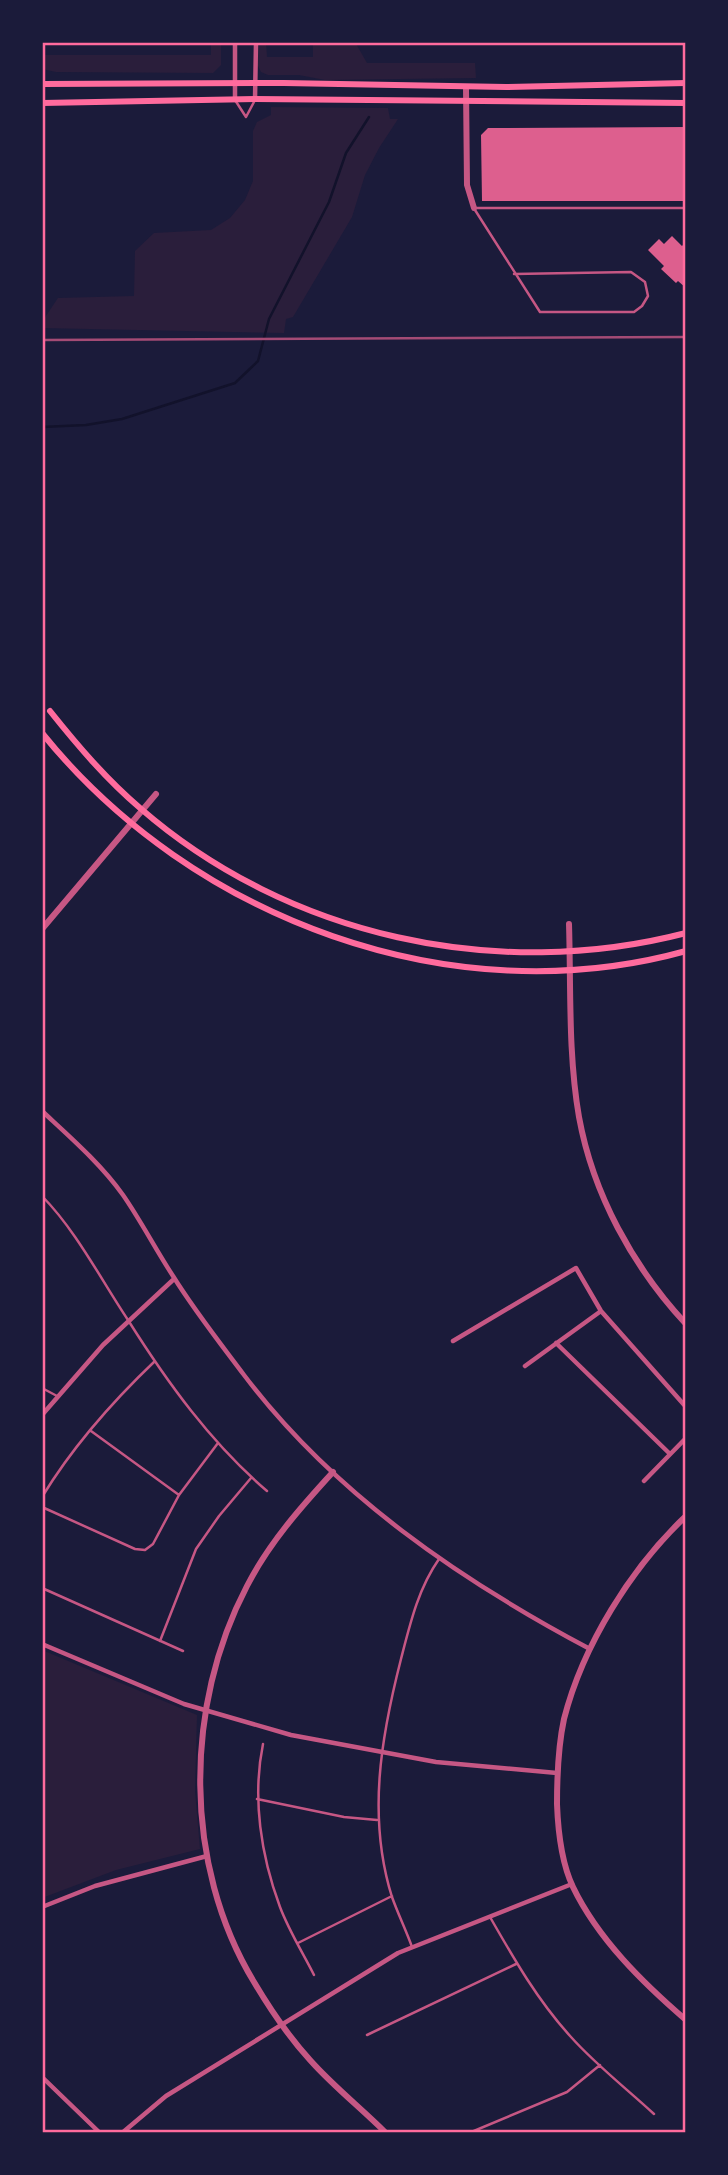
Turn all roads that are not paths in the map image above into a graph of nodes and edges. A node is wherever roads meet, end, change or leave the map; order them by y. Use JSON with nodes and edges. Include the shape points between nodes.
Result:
{"nodes":[{"id":1,"x":235,"y":42,"type":"edge"},
{"id":2,"x":256,"y":42,"type":"edge"},
{"id":3,"x":686,"y":83,"type":"edge"},
{"id":4,"x":42,"y":84,"type":"edge"},
{"id":5,"x":235,"y":84,"type":"junction"},
{"id":6,"x":256,"y":84,"type":"junction"},
{"id":7,"x":466,"y":87,"type":"junction"},
{"id":8,"x":255,"y":99,"type":"junction"},
{"id":9,"x":235,"y":100,"type":"junction"},
{"id":10,"x":42,"y":103,"type":"edge"},
{"id":11,"x":466,"y":103,"type":"junction"},
{"id":12,"x":686,"y":103,"type":"edge"},
{"id":13,"x":474,"y":208,"type":"junction"},
{"id":14,"x":686,"y":208,"type":"edge"},
{"id":15,"x":514,"y":274,"type":"junction"},
{"id":16,"x":50,"y":711,"type":"dead end"},
{"id":17,"x":42,"y":733,"type":"edge"},
{"id":18,"x":156,"y":794,"type":"dead end"},
{"id":19,"x":142,"y":811,"type":"junction"},
{"id":20,"x":131,"y":824,"type":"junction"},
{"id":21,"x":569,"y":924,"type":"dead end"},
{"id":22,"x":42,"y":929,"type":"edge"},
{"id":23,"x":686,"y":933,"type":"edge"},
{"id":24,"x":570,"y":951,"type":"junction"},
{"id":25,"x":686,"y":951,"type":"edge"},
{"id":26,"x":570,"y":969,"type":"junction"},
{"id":27,"x":42,"y":1111,"type":"edge"},
{"id":28,"x":42,"y":1196,"type":"edge"},
{"id":29,"x":174,"y":1279,"type":"junction"},
{"id":30,"x":601,"y":1311,"type":"junction"},
{"id":31,"x":128,"y":1321,"type":"junction"},
{"id":32,"x":686,"y":1324,"type":"edge"},
{"id":33,"x":453,"y":1341,"type":"dead end"},
{"id":34,"x":556,"y":1343,"type":"junction"},
{"id":35,"x":155,"y":1361,"type":"junction"},
{"id":36,"x":525,"y":1366,"type":"dead end"},
{"id":37,"x":42,"y":1388,"type":"edge"},
{"id":38,"x":57,"y":1396,"type":"junction"},
{"id":39,"x":686,"y":1407,"type":"edge"},
{"id":40,"x":42,"y":1415,"type":"edge"},
{"id":41,"x":90,"y":1431,"type":"junction"},
{"id":42,"x":686,"y":1438,"type":"edge"},
{"id":43,"x":218,"y":1443,"type":"junction"},
{"id":44,"x":670,"y":1454,"type":"junction"},
{"id":45,"x":333,"y":1472,"type":"junction"},
{"id":46,"x":251,"y":1478,"type":"junction"},
{"id":47,"x":644,"y":1480,"type":"dead end"},
{"id":48,"x":267,"y":1492,"type":"dead end"},
{"id":49,"x":179,"y":1495,"type":"junction"},
{"id":50,"x":42,"y":1497,"type":"edge"},
{"id":51,"x":42,"y":1507,"type":"edge"},
{"id":52,"x":686,"y":1516,"type":"edge"},
{"id":53,"x":439,"y":1559,"type":"junction"},
{"id":54,"x":42,"y":1588,"type":"edge"},
{"id":55,"x":160,"y":1641,"type":"junction"},
{"id":56,"x":42,"y":1644,"type":"edge"},
{"id":57,"x":591,"y":1650,"type":"junction"},
{"id":58,"x":183,"y":1651,"type":"dead end"},
{"id":59,"x":207,"y":1711,"type":"junction"},
{"id":60,"x":263,"y":1744,"type":"dead end"},
{"id":61,"x":381,"y":1753,"type":"junction"},
{"id":62,"x":557,"y":1773,"type":"junction"},
{"id":63,"x":257,"y":1799,"type":"junction"},
{"id":64,"x":379,"y":1820,"type":"junction"},
{"id":65,"x":207,"y":1856,"type":"junction"},
{"id":66,"x":572,"y":1884,"type":"junction"},
{"id":67,"x":392,"y":1896,"type":"junction"},
{"id":68,"x":42,"y":1907,"type":"edge"},
{"id":69,"x":490,"y":1917,"type":"junction"},
{"id":70,"x":298,"y":1943,"type":"junction"},
{"id":71,"x":412,"y":1947,"type":"junction"},
{"id":72,"x":516,"y":1964,"type":"junction"},
{"id":73,"x":314,"y":1975,"type":"dead end"},
{"id":74,"x":686,"y":2020,"type":"edge"},
{"id":75,"x":282,"y":2024,"type":"junction"},
{"id":76,"x":367,"y":2035,"type":"dead end"},
{"id":77,"x":600,"y":2065,"type":"junction"},
{"id":78,"x":42,"y":2077,"type":"edge"},
{"id":79,"x":654,"y":2114,"type":"dead end"},
{"id":80,"x":100,"y":2133,"type":"edge"},
{"id":81,"x":122,"y":2133,"type":"edge"},
{"id":82,"x":386,"y":2133,"type":"edge"},
{"id":83,"x":470,"y":2133,"type":"edge"}],
"edges":[{"from":1,"to":5,"type":"street"},
{"from":2,"to":6,"type":"street"},
{"from":3,"to":7,"type":"main road"},
{"from":4,"to":5,"type":"main road"},
{"from":5,"to":6,"type":"main road"},
{"from":5,"to":9,"type":"street"},
{"from":6,"to":7,"type":"main road"},
{"from":6,"to":8,"type":"street"},
{"from":7,"to":11,"type":"street"},
{"from":8,"to":9,"type":"main road"},
{"from":8,"to":9,"type":"lane","via":[[246,117]]},
{"from":8,"to":11,"type":"main road"},
{"from":9,"to":10,"type":"main road"},
{"from":11,"to":12,"type":"main road"},
{"from":11,"to":13,"type":"street","via":[[467,185]]},
{"from":13,"to":14,"type":"lane"},
{"from":13,"to":15,"type":"lane"},
{"from":15,"to":15,"type":"lane","via":[[540,312],[634,312],[648,296],[645,282],[631,272]]},
{"from":16,"to":19,"type":"main road","via":[[103,774]]},
{"from":17,"to":20,"type":"main road","via":[[89,787]]},
{"from":18,"to":19,"type":"street"},
{"from":19,"to":20,"type":"street"},
{"from":19,"to":24,"type":"main road","via":[[265,892],[333,920],[424,944],[481,951]]},
{"from":20,"to":22,"type":"street"},
{"from":20,"to":26,"type":"main road","via":[[194,870],[292,922],[374,949],[455,966]]},
{"from":21,"to":24,"type":"street"},
{"from":23,"to":24,"type":"main road"},
{"from":24,"to":26,"type":"street"},
{"from":25,"to":26,"type":"main road"},
{"from":26,"to":32,"type":"street","via":[[579,1117],[590,1158],[624,1240],[645,1276]]},
{"from":27,"to":29,"type":"street","via":[[122,1194]]},
{"from":28,"to":31,"type":"lane","via":[[77,1240]]},
{"from":29,"to":31,"type":"street"},
{"from":29,"to":45,"type":"street","via":[[246,1377]]},
{"from":30,"to":33,"type":"street","via":[[576,1268]]},
{"from":30,"to":34,"type":"street"},
{"from":30,"to":39,"type":"street"},
{"from":31,"to":35,"type":"lane"},
{"from":31,"to":38,"type":"street"},
{"from":34,"to":36,"type":"street"},
{"from":34,"to":44,"type":"street"},
{"from":35,"to":41,"type":"lane"},
{"from":35,"to":43,"type":"lane"},
{"from":37,"to":38,"type":"lane"},
{"from":38,"to":40,"type":"street"},
{"from":41,"to":49,"type":"lane"},
{"from":41,"to":50,"type":"lane"},
{"from":42,"to":44,"type":"street"},
{"from":43,"to":46,"type":"lane"},
{"from":43,"to":49,"type":"lane"},
{"from":44,"to":47,"type":"street"},
{"from":45,"to":53,"type":"street"},
{"from":45,"to":59,"type":"street","via":[[287,1525],[248,1585],[216,1662]]},
{"from":46,"to":48,"type":"lane"},
{"from":46,"to":55,"type":"lane","via":[[197,1549]]},
{"from":49,"to":51,"type":"lane","via":[[153,1544],[145,1550]]},
{"from":52,"to":57,"type":"street","via":[[628,1583]]},
{"from":53,"to":57,"type":"street"},
{"from":53,"to":61,"type":"lane","via":[[420,1594],[406,1640]]},
{"from":54,"to":55,"type":"lane"},
{"from":55,"to":58,"type":"lane"},
{"from":56,"to":59,"type":"street"},
{"from":57,"to":62,"type":"street","via":[[565,1719]]},
{"from":59,"to":61,"type":"street","via":[[291,1735]]},
{"from":59,"to":65,"type":"street","via":[[200,1758]]},
{"from":60,"to":63,"type":"lane"},
{"from":61,"to":62,"type":"street"},
{"from":61,"to":64,"type":"lane"},
{"from":62,"to":66,"type":"street","via":[[558,1833]]},
{"from":63,"to":64,"type":"lane"},
{"from":63,"to":70,"type":"lane","via":[[270,1872]]},
{"from":64,"to":67,"type":"lane"},
{"from":65,"to":68,"type":"street","via":[[95,1886]]},
{"from":65,"to":75,"type":"street","via":[[230,1935]]},
{"from":66,"to":69,"type":"street"},
{"from":66,"to":74,"type":"street","via":[[605,1938]]},
{"from":67,"to":70,"type":"lane"},
{"from":67,"to":71,"type":"lane"},
{"from":69,"to":71,"type":"street"},
{"from":69,"to":72,"type":"lane"},
{"from":70,"to":73,"type":"lane"},
{"from":71,"to":75,"type":"street"},
{"from":72,"to":76,"type":"lane"},
{"from":72,"to":77,"type":"lane","via":[[558,2022]]},
{"from":75,"to":81,"type":"street","via":[[166,2096]]},
{"from":75,"to":82,"type":"street","via":[[308,2058]]},
{"from":77,"to":79,"type":"lane"},
{"from":77,"to":83,"type":"lane","via":[[567,2092]]},
{"from":78,"to":80,"type":"street"}]}
